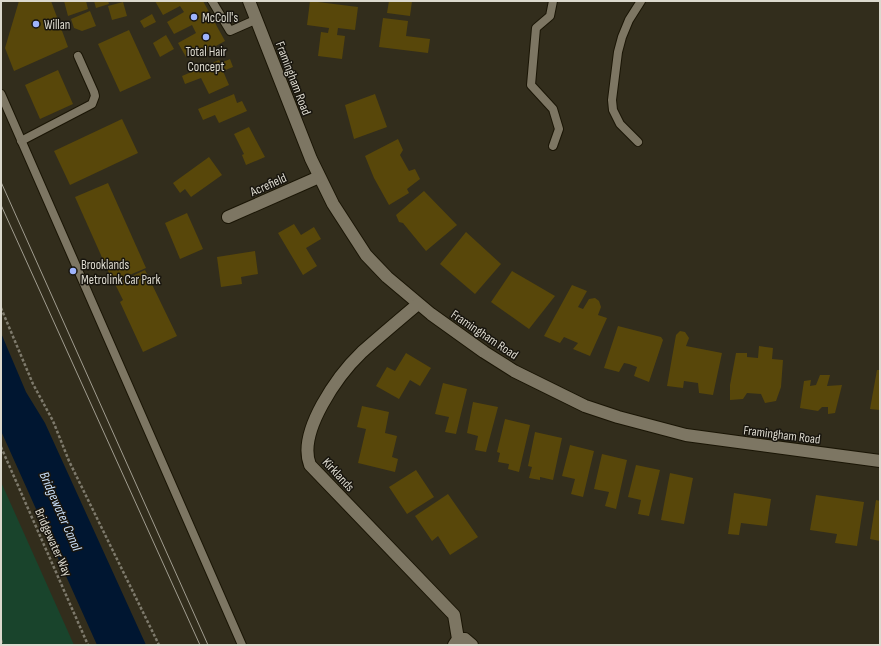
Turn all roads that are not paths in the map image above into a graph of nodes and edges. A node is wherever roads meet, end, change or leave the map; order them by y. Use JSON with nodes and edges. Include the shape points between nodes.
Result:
{"nodes":[{"id":1,"x":212,"y":1,"type":"edge"},
{"id":2,"x":249,"y":1,"type":"edge"},
{"id":3,"x":553,"y":1,"type":"edge"},
{"id":4,"x":641,"y":1,"type":"edge"},
{"id":5,"x":255,"y":20,"type":"junction"},
{"id":6,"x":78,"y":56,"type":"dead end"},
{"id":7,"x":1,"y":94,"type":"edge"},
{"id":8,"x":21,"y":141,"type":"junction"},
{"id":9,"x":638,"y":142,"type":"dead end"},
{"id":10,"x":553,"y":146,"type":"dead end"},
{"id":11,"x":319,"y":177,"type":"junction"},
{"id":12,"x":228,"y":217,"type":"dead end"},
{"id":13,"x":418,"y":304,"type":"junction"},
{"id":14,"x":880,"y":461,"type":"edge"},
{"id":15,"x":456,"y":642,"type":"edge"},
{"id":16,"x":242,"y":645,"type":"edge"},
{"id":17,"x":472,"y":645,"type":"edge"}],
"edges":[{"from":1,"to":5,"type":"lane","via":[[230,31]]},
{"from":2,"to":5,"type":"street","name":"Framingham Road"},
{"from":3,"to":10,"type":"lane","via":[[550,16],[536,28],[531,85],[553,109],[559,130]]},
{"from":4,"to":9,"type":"lane","via":[[622,37],[612,100],[613,110],[620,124]]},
{"from":5,"to":11,"type":"street","name":"Framingham Road"},
{"from":6,"to":8,"type":"lane","via":[[94,92],[92,104]]},
{"from":7,"to":8,"type":"lane"},
{"from":8,"to":16,"type":"lane"},
{"from":11,"to":12,"type":"street","name":"Acrefield"},
{"from":11,"to":13,"type":"street","name":"Framingham Road","via":[[366,255]]},
{"from":13,"to":14,"type":"street","name":"Framingham Road","via":[[514,371],[585,406],[686,435]]},
{"from":13,"to":15,"type":"street","name":"Kirklands","via":[[361,353],[326,398],[310,434],[308,459],[310,465],[454,616]]},
{"from":15,"to":17,"type":"street","name":"Kirklands","via":[[465,639]]}]}
